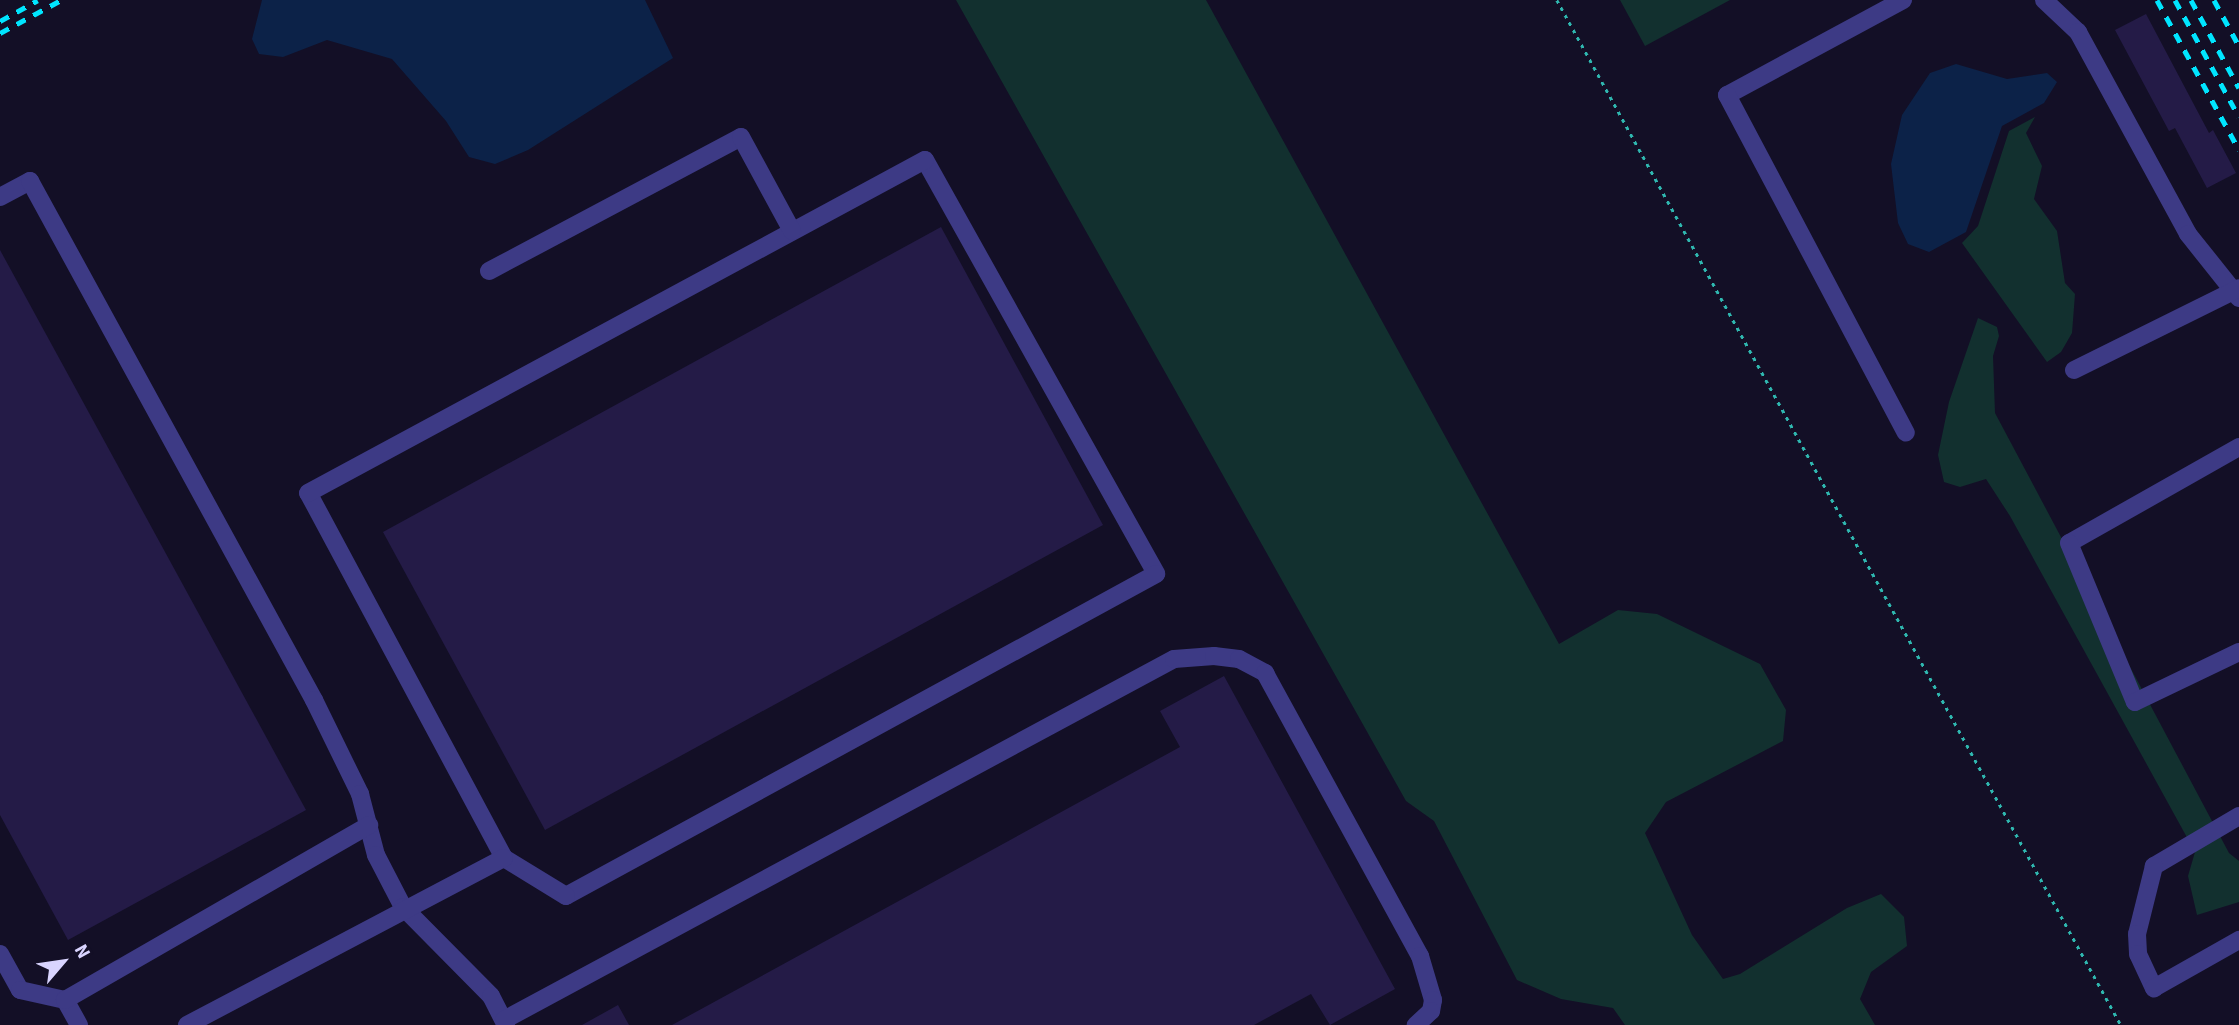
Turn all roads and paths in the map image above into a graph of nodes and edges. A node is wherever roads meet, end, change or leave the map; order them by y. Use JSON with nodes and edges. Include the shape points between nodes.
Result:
{"nodes":[{"id":1,"x":1557,"y":0,"type":"edge"},
{"id":2,"x":1903,"y":0,"type":"edge"},
{"id":3,"x":2044,"y":0,"type":"edge"},
{"id":4,"x":0,"y":198,"type":"edge"},
{"id":5,"x":792,"y":231,"type":"junction"},
{"id":6,"x":489,"y":271,"type":"dead end"},
{"id":7,"x":2237,"y":292,"type":"edge"},
{"id":8,"x":2074,"y":370,"type":"dead end"},
{"id":9,"x":1906,"y":432,"type":"dead end"},
{"id":10,"x":2239,"y":447,"type":"edge"},
{"id":11,"x":2239,"y":652,"type":"edge"},
{"id":12,"x":2239,"y":816,"type":"edge"},
{"id":13,"x":369,"y":825,"type":"junction"},
{"id":14,"x":504,"y":858,"type":"junction"},
{"id":15,"x":407,"y":906,"type":"junction"},
{"id":16,"x":2239,"y":940,"type":"edge"},
{"id":17,"x":0,"y":954,"type":"edge"},
{"id":18,"x":65,"y":1000,"type":"junction"},
{"id":19,"x":505,"y":1023,"type":"edge"},
{"id":20,"x":79,"y":1025,"type":"edge"},
{"id":21,"x":187,"y":1025,"type":"edge"},
{"id":22,"x":1416,"y":1025,"type":"edge"},
{"id":23,"x":2121,"y":1025,"type":"edge"}],
"edges":[{"from":1,"to":23,"type":"path"},
{"from":2,"to":9,"type":"street","via":[[1727,95]]},
{"from":3,"to":7,"type":"street","via":[[2078,32],[2188,234]]},
{"from":4,"to":13,"type":"street","via":[[30,181],[314,700],[360,794]]},
{"from":5,"to":6,"type":"street","via":[[741,137]]},
{"from":5,"to":14,"type":"street","via":[[308,493]]},
{"from":5,"to":14,"type":"street","via":[[925,160],[1156,574],[566,896]]},
{"from":7,"to":8,"type":"street"},
{"from":10,"to":11,"type":"street","via":[[2069,543],[2135,702]]},
{"from":12,"to":16,"type":"street","via":[[2154,866],[2137,934],[2138,954],[2154,988]]},
{"from":13,"to":15,"type":"street","via":[[376,855]]},
{"from":13,"to":18,"type":"street"},
{"from":14,"to":15,"type":"street"},
{"from":15,"to":19,"type":"street","via":[[491,996]]},
{"from":15,"to":21,"type":"street"},
{"from":17,"to":18,"type":"street","via":[[20,990]]},
{"from":18,"to":20,"type":"street"},
{"from":19,"to":22,"type":"street","via":[[1174,659],[1213,656],[1239,659],[1265,673],[1420,957],[1433,1000],[1431,1011]]}]}
